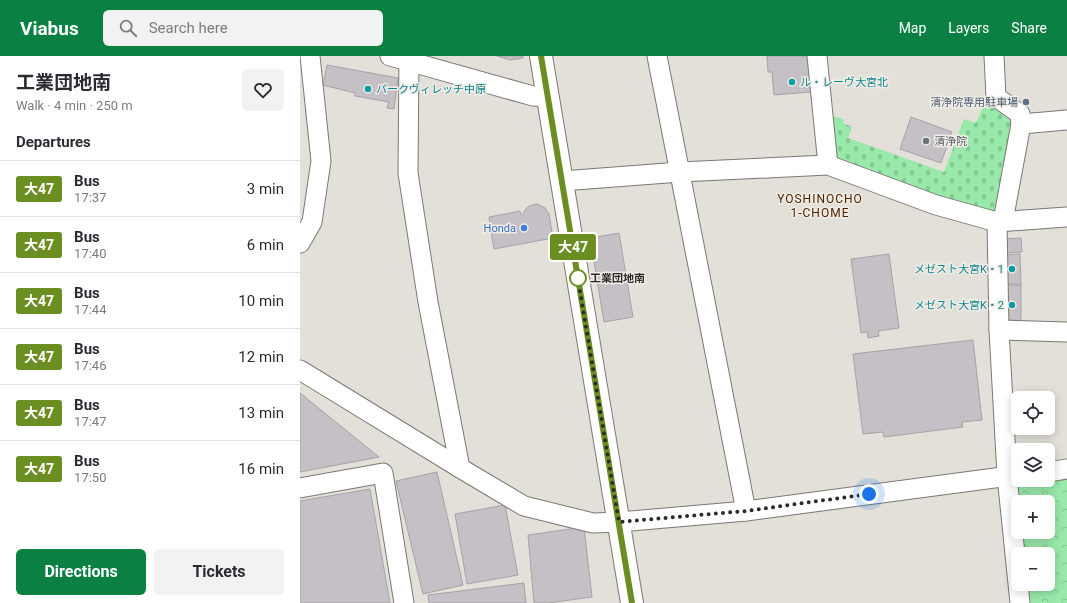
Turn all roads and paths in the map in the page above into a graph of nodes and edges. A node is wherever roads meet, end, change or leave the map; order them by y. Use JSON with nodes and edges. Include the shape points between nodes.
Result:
{"nodes":[{"id":1,"x":310,"y":56,"type":"edge"},
{"id":2,"x":390,"y":56,"type":"edge"},
{"id":3,"x":541,"y":56,"type":"edge"},
{"id":4,"x":657,"y":56,"type":"edge"},
{"id":5,"x":817,"y":56,"type":"edge"},
{"id":6,"x":994,"y":56,"type":"edge"},
{"id":7,"x":409,"y":59,"type":"edge"},
{"id":8,"x":548,"y":97,"type":"junction"},
{"id":9,"x":1067,"y":120,"type":"edge"},
{"id":10,"x":1021,"y":124,"type":"junction"},
{"id":11,"x":828,"y":165,"type":"junction"},
{"id":12,"x":680,"y":172,"type":"junction"},
{"id":13,"x":562,"y":181,"type":"junction"},
{"id":14,"x":1067,"y":217,"type":"edge"},
{"id":15,"x":1000,"y":221,"type":"junction"},
{"id":16,"x":300,"y":243,"type":"edge"},
{"id":17,"x":999,"y":330,"type":"junction"},
{"id":18,"x":1067,"y":332,"type":"edge"},
{"id":19,"x":300,"y":370,"type":"edge"},
{"id":20,"x":1011,"y":465,"type":"edge"},
{"id":21,"x":460,"y":468,"type":"junction"},
{"id":22,"x":1067,"y":469,"type":"edge"},
{"id":23,"x":1055,"y":471,"type":"edge"},
{"id":24,"x":1011,"y":476,"type":"edge"},
{"id":25,"x":1013,"y":487,"type":"edge"},
{"id":26,"x":300,"y":488,"type":"edge"},
{"id":27,"x":746,"y":511,"type":"junction"},
{"id":28,"x":619,"y":522,"type":"junction"},
{"id":29,"x":404,"y":603,"type":"edge"},
{"id":30,"x":632,"y":603,"type":"edge"},
{"id":31,"x":1020,"y":603,"type":"edge"}],
"edges":[{"from":1,"to":16,"type":"street","via":[[321,161],[312,222]]},
{"from":2,"to":7,"type":"street"},
{"from":3,"to":8,"type":"main road"},
{"from":4,"to":12,"type":"street"},
{"from":5,"to":11,"type":"street"},
{"from":6,"to":10,"type":"street","via":[[996,97],[1020,114]]},
{"from":7,"to":8,"type":"street","via":[[533,96]]},
{"from":7,"to":21,"type":"street","via":[[408,173],[428,302]]},
{"from":8,"to":13,"type":"main road"},
{"from":9,"to":10,"type":"street"},
{"from":10,"to":15,"type":"street"},
{"from":11,"to":12,"type":"street"},
{"from":11,"to":15,"type":"street","via":[[936,205]]},
{"from":12,"to":13,"type":"street"},
{"from":12,"to":27,"type":"street"},
{"from":13,"to":28,"type":"main road"},
{"from":14,"to":15,"type":"street"},
{"from":15,"to":17,"type":"street"},
{"from":17,"to":18,"type":"street"},
{"from":17,"to":20,"type":"street"},
{"from":19,"to":21,"type":"street"},
{"from":21,"to":28,"type":"street","via":[[524,506],[593,523]]},
{"from":22,"to":23,"type":"street"},
{"from":24,"to":27,"type":"street"},
{"from":25,"to":31,"type":"street"},
{"from":26,"to":29,"type":"street","via":[[383,473]]},
{"from":27,"to":28,"type":"street"},
{"from":28,"to":30,"type":"main road"}]}
